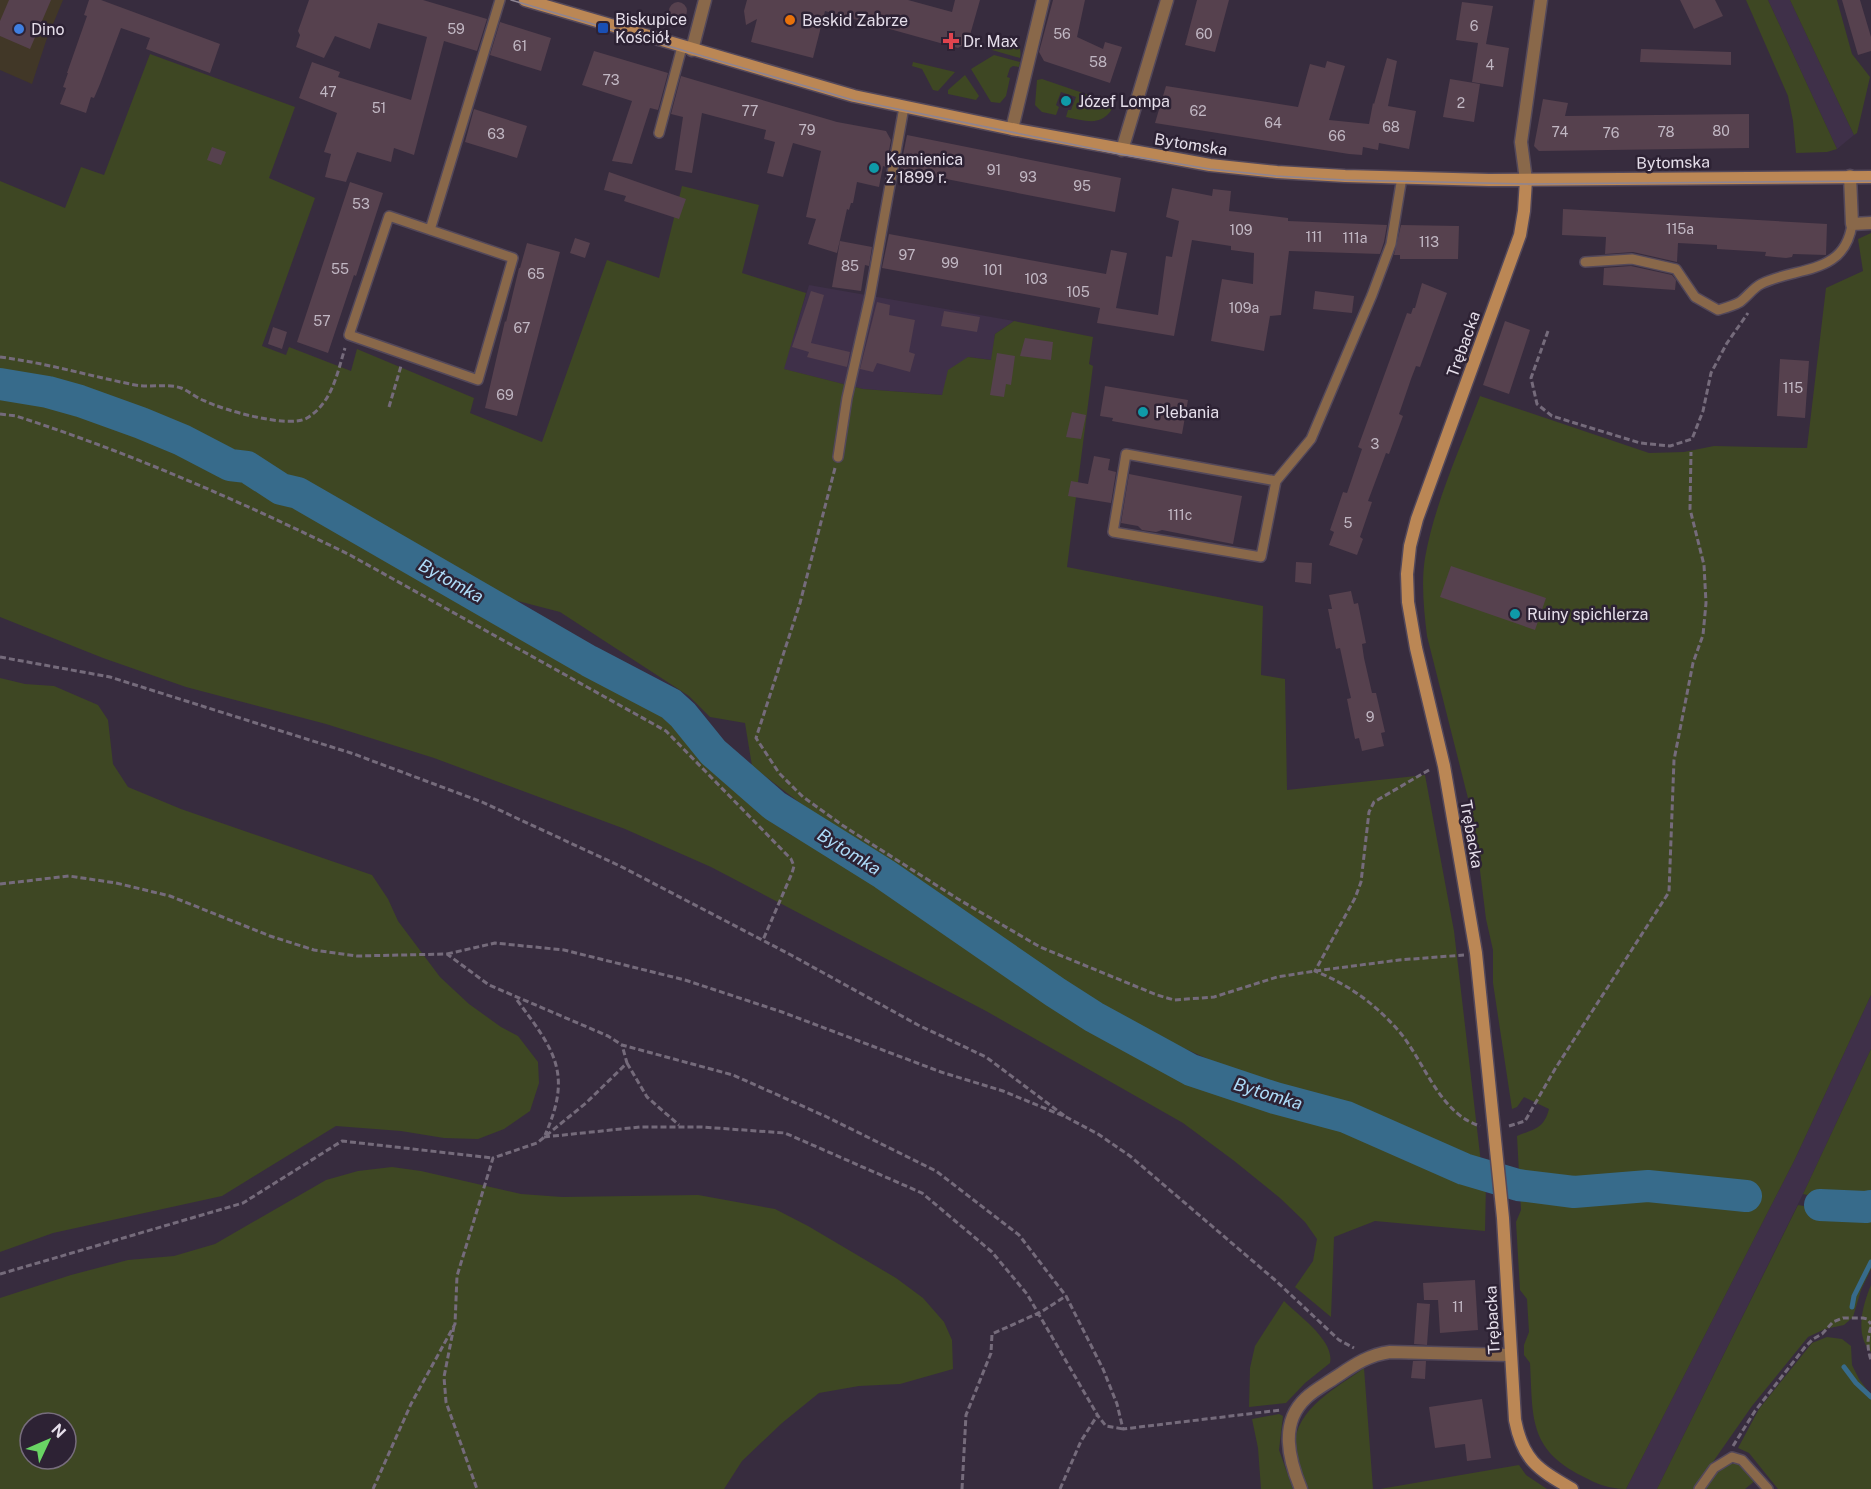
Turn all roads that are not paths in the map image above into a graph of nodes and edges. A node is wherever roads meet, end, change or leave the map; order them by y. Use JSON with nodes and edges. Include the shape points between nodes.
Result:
{"nodes":[{"id":1,"x":500,"y":0,"type":"edge"},
{"id":2,"x":525,"y":0,"type":"edge"},
{"id":3,"x":705,"y":0,"type":"edge"},
{"id":4,"x":1043,"y":0,"type":"edge"},
{"id":5,"x":1167,"y":0,"type":"edge"},
{"id":6,"x":1541,"y":0,"type":"edge"},
{"id":7,"x":687,"y":48,"type":"junction"},
{"id":8,"x":904,"y":107,"type":"junction"},
{"id":9,"x":1012,"y":129,"type":"junction"},
{"id":10,"x":659,"y":133,"type":"dead end"},
{"id":11,"x":1122,"y":150,"type":"junction"},
{"id":12,"x":1850,"y":176,"type":"junction"},
{"id":13,"x":1401,"y":177,"type":"junction"},
{"id":14,"x":1871,"y":177,"type":"edge"},
{"id":15,"x":1526,"y":180,"type":"junction"},
{"id":16,"x":1852,"y":224,"type":"junction"},
{"id":17,"x":1871,"y":224,"type":"edge"},
{"id":18,"x":430,"y":230,"type":"junction"},
{"id":19,"x":1585,"y":262,"type":"dead end"},
{"id":20,"x":838,"y":457,"type":"road end"},
{"id":21,"x":1276,"y":481,"type":"junction"},
{"id":22,"x":1510,"y":1355,"type":"junction"},
{"id":23,"x":1301,"y":1489,"type":"edge"},
{"id":24,"x":1572,"y":1489,"type":"edge"},
{"id":25,"x":1699,"y":1489,"type":"edge"},
{"id":26,"x":1768,"y":1489,"type":"edge"}],
"edges":[{"from":1,"to":18,"type":"lane"},
{"from":2,"to":7,"type":"street","name":"Bytomska"},
{"from":3,"to":7,"type":"street"},
{"from":4,"to":9,"type":"street"},
{"from":5,"to":11,"type":"street"},
{"from":6,"to":15,"type":"street","via":[[1521,142]]},
{"from":7,"to":8,"type":"street","name":"Bytomska"},
{"from":7,"to":10,"type":"lane"},
{"from":8,"to":9,"type":"street","name":"Bytomska"},
{"from":8,"to":20,"type":"lane"},
{"from":9,"to":11,"type":"street","name":"Bytomska"},
{"from":11,"to":13,"type":"street","name":"Bytomska","via":[[1277,172]]},
{"from":12,"to":14,"type":"street","name":"Bytomska"},
{"from":12,"to":15,"type":"street","name":"Bytomska"},
{"from":12,"to":16,"type":"street"},
{"from":13,"to":15,"type":"street","name":"Bytomska"},
{"from":13,"to":21,"type":"lane","via":[[1391,244],[1372,295],[1311,439]]},
{"from":15,"to":22,"type":"street","name":"Trębacka","via":[[1520,235],[1417,519],[1407,574],[1416,648],[1444,766],[1476,953],[1503,1218]]},
{"from":16,"to":17,"type":"street"},
{"from":16,"to":19,"type":"lane","via":[[1847,241],[1831,261],[1760,285],[1739,303],[1718,310],[1695,297],[1676,269],[1632,259]]},
{"from":18,"to":18,"type":"lane","via":[[513,258],[478,380],[350,335],[389,216]]},
{"from":21,"to":21,"type":"lane","via":[[1126,454],[1113,532],[1261,557]]},
{"from":22,"to":23,"type":"street","via":[[1390,1352],[1363,1359],[1306,1397],[1297,1408],[1288,1446]]},
{"from":22,"to":24,"type":"street","name":"Trębacka","via":[[1519,1440],[1530,1460]]},
{"from":25,"to":26,"type":"lane","via":[[1714,1468],[1732,1457],[1742,1460]]}]}
